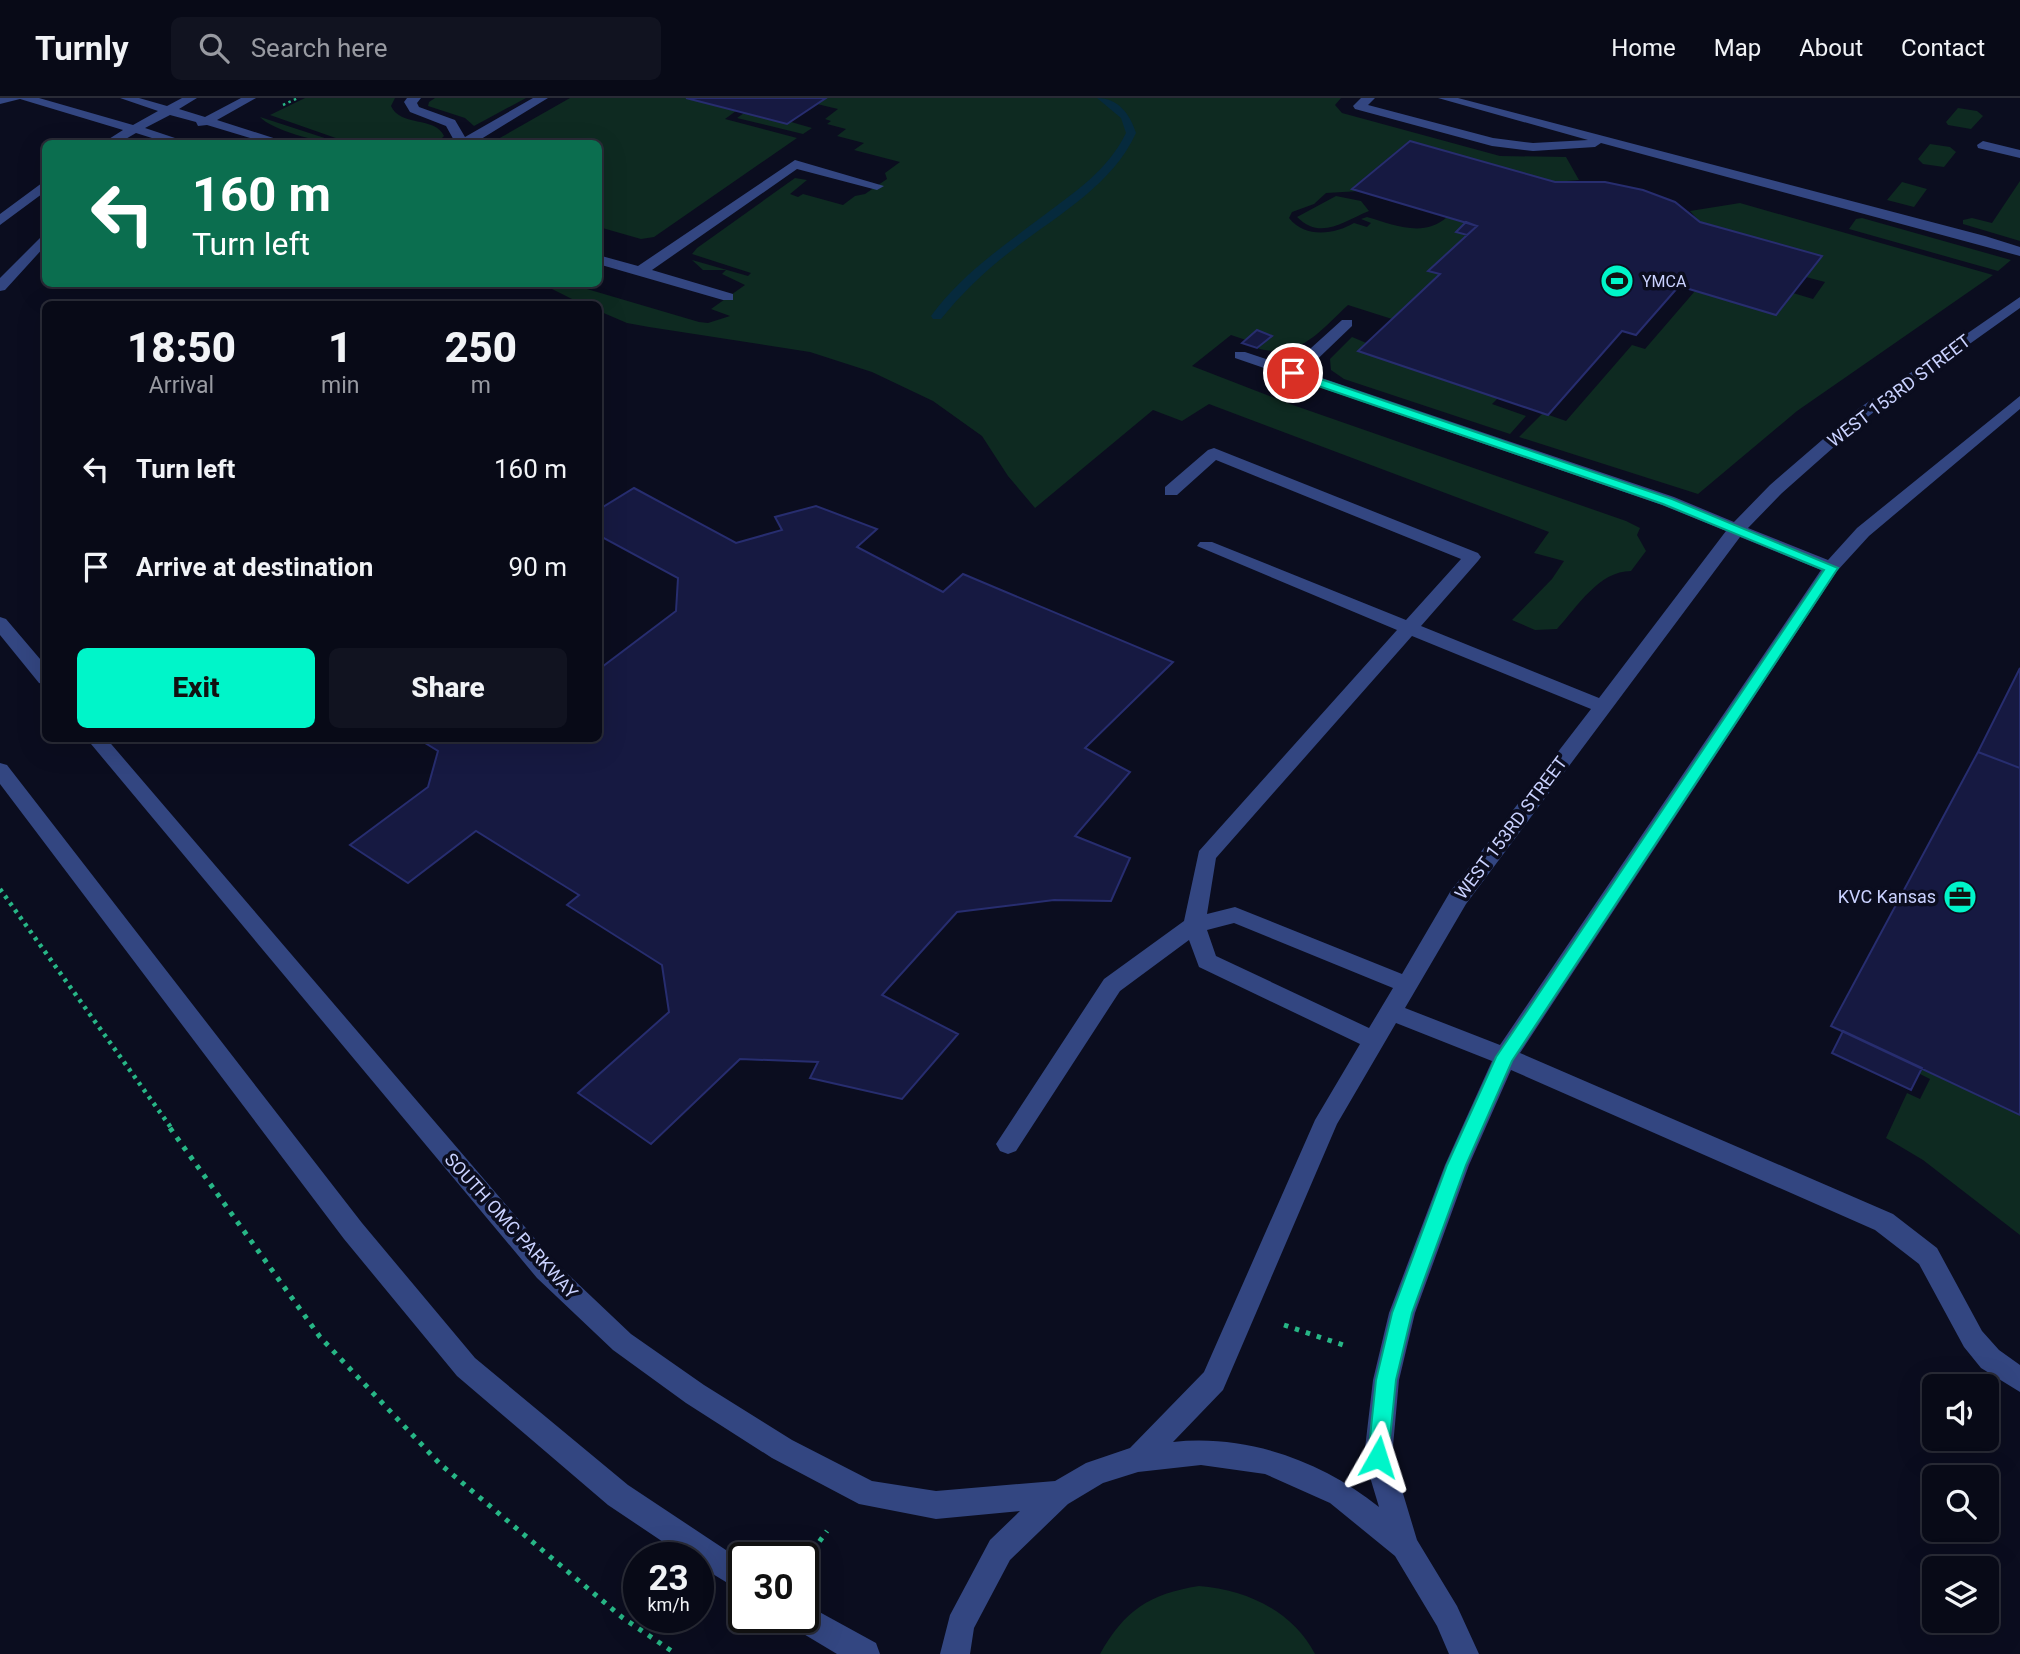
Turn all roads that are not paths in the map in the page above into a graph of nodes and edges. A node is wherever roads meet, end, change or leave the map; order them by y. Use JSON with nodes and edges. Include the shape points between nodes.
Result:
{"nodes":[{"id":1,"x":14,"y":98,"type":"edge"},
{"id":2,"x":25,"y":98,"type":"edge"},
{"id":3,"x":126,"y":98,"type":"edge"},
{"id":4,"x":191,"y":98,"type":"edge"},
{"id":5,"x":250,"y":98,"type":"edge"},
{"id":6,"x":415,"y":98,"type":"edge"},
{"id":7,"x":542,"y":98,"type":"edge"},
{"id":8,"x":1369,"y":98,"type":"edge"},
{"id":9,"x":1444,"y":98,"type":"edge"},
{"id":10,"x":0,"y":100,"type":"edge"},
{"id":11,"x":169,"y":110,"type":"junction"},
{"id":12,"x":208,"y":120,"type":"junction"},
{"id":13,"x":135,"y":128,"type":"junction"},
{"id":14,"x":114,"y":140,"type":"edge"},
{"id":15,"x":170,"y":140,"type":"edge"},
{"id":16,"x":179,"y":140,"type":"edge"},
{"id":17,"x":273,"y":140,"type":"edge"},
{"id":18,"x":461,"y":140,"type":"edge"},
{"id":19,"x":470,"y":140,"type":"edge"},
{"id":20,"x":1615,"y":142,"type":"junction"},
{"id":21,"x":1983,"y":145,"type":"dead end"},
{"id":22,"x":2020,"y":154,"type":"edge"},
{"id":23,"x":877,"y":186,"type":"dead end"},
{"id":24,"x":42,"y":187,"type":"edge"},
{"id":25,"x":0,"y":221,"type":"edge"},
{"id":26,"x":42,"y":240,"type":"edge"},
{"id":27,"x":2020,"y":252,"type":"edge"},
{"id":28,"x":602,"y":260,"type":"edge"},
{"id":29,"x":641,"y":271,"type":"junction"},
{"id":30,"x":0,"y":287,"type":"edge"},
{"id":31,"x":728,"y":297,"type":"dead end"},
{"id":32,"x":2020,"y":302,"type":"edge"},
{"id":33,"x":1348,"y":323,"type":"dead end"},
{"id":34,"x":1240,"y":355,"type":"dead end"},
{"id":35,"x":1293,"y":373,"type":"junction"},
{"id":36,"x":2020,"y":401,"type":"edge"},
{"id":37,"x":1171,"y":491,"type":"dead end"},
{"id":38,"x":1736,"y":530,"type":"junction"},
{"id":39,"x":1206,"y":546,"type":"dead end"},
{"id":40,"x":1832,"y":568,"type":"junction"},
{"id":41,"x":0,"y":623,"type":"edge"},
{"id":42,"x":1409,"y":628,"type":"junction"},
{"id":43,"x":42,"y":674,"type":"edge"},
{"id":44,"x":1602,"y":706,"type":"junction"},
{"id":45,"x":98,"y":742,"type":"edge"},
{"id":46,"x":0,"y":770,"type":"edge"},
{"id":47,"x":1194,"y":925,"type":"junction"},
{"id":48,"x":1405,"y":984,"type":"junction"},
{"id":49,"x":1389,"y":1011,"type":"junction"},
{"id":50,"x":1373,"y":1040,"type":"junction"},
{"id":51,"x":1505,"y":1057,"type":"junction"},
{"id":52,"x":1008,"y":1144,"type":"dead end"},
{"id":53,"x":2020,"y":1380,"type":"edge"},
{"id":54,"x":1138,"y":1459,"type":"junction"},
{"id":55,"x":1058,"y":1494,"type":"junction"},
{"id":56,"x":1405,"y":1546,"type":"junction"},
{"id":57,"x":728,"y":1568,"type":"edge"},
{"id":58,"x":819,"y":1627,"type":"edge"},
{"id":59,"x":865,"y":1654,"type":"edge"},
{"id":60,"x":955,"y":1654,"type":"edge"},
{"id":61,"x":1464,"y":1654,"type":"edge"}],
"edges":[{"from":1,"to":10,"type":"street"},
{"from":2,"to":13,"type":"street"},
{"from":3,"to":11,"type":"street"},
{"from":4,"to":11,"type":"street"},
{"from":5,"to":12,"type":"street"},
{"from":6,"to":18,"type":"street","via":[[410,102],[414,109],[451,123]]},
{"from":7,"to":19,"type":"street"},
{"from":8,"to":20,"type":"street","via":[[1359,106],[1492,142],[1532,147]]},
{"from":9,"to":20,"type":"street"},
{"from":11,"to":12,"type":"street"},
{"from":11,"to":13,"type":"street"},
{"from":12,"to":16,"type":"street"},
{"from":12,"to":17,"type":"street"},
{"from":13,"to":14,"type":"street"},
{"from":13,"to":15,"type":"street"},
{"from":20,"to":27,"type":"street"},
{"from":21,"to":22,"type":"street"},
{"from":23,"to":29,"type":"street","via":[[795,164]]},
{"from":24,"to":25,"type":"street"},
{"from":26,"to":30,"type":"street"},
{"from":28,"to":29,"type":"street"},
{"from":29,"to":31,"type":"street"},
{"from":32,"to":38,"type":"street","name":"WEST 153RD STREET","via":[[1864,412]]},
{"from":33,"to":35,"type":"street"},
{"from":34,"to":35,"type":"street"},
{"from":35,"to":38,"type":"street","via":[[1668,502]]},
{"from":36,"to":40,"type":"street","via":[[1863,532]]},
{"from":37,"to":42,"type":"street","via":[[1214,453],[1472,557]]},
{"from":38,"to":40,"type":"street"},
{"from":38,"to":44,"type":"street","name":"WEST 153RD STREET"},
{"from":39,"to":42,"type":"street"},
{"from":40,"to":51,"type":"street"},
{"from":41,"to":43,"type":"street"},
{"from":42,"to":44,"type":"street"},
{"from":42,"to":47,"type":"street","via":[[1206,856]]},
{"from":44,"to":48,"type":"street","name":"WEST 153RD STREET","via":[[1458,898]]},
{"from":45,"to":55,"type":"street","name":"SOUTH OMC PARKWAY","via":[[545,1270],[622,1342],[782,1449],[869,1494],[936,1505]]},
{"from":46,"to":57,"type":"street","via":[[353,1231],[466,1367],[618,1495]]},
{"from":47,"to":48,"type":"street","via":[[1236,915]]},
{"from":47,"to":50,"type":"street","via":[[1207,961]]},
{"from":47,"to":52,"type":"street","via":[[1112,985]]},
{"from":48,"to":49,"type":"street","name":"WEST 153RD STREET"},
{"from":49,"to":50,"type":"street","name":"WEST 153RD STREET"},
{"from":49,"to":51,"type":"street"},
{"from":50,"to":54,"type":"street","name":"WEST 153RD STREET","via":[[1327,1120],[1214,1381]]},
{"from":51,"to":53,"type":"street","via":[[1893,1227],[1928,1255],[1973,1339],[1990,1359]]},
{"from":51,"to":56,"type":"street","via":[[1447,1189],[1402,1313],[1386,1380],[1378,1457]]},
{"from":54,"to":55,"type":"street","via":[[1096,1472]]},
{"from":54,"to":56,"type":"street","via":[[1201,1452],[1266,1461],[1340,1493]]},
{"from":55,"to":60,"type":"street","via":[[1000,1550],[960,1625]]},
{"from":56,"to":61,"type":"street"},
{"from":58,"to":59,"type":"street"}]}
